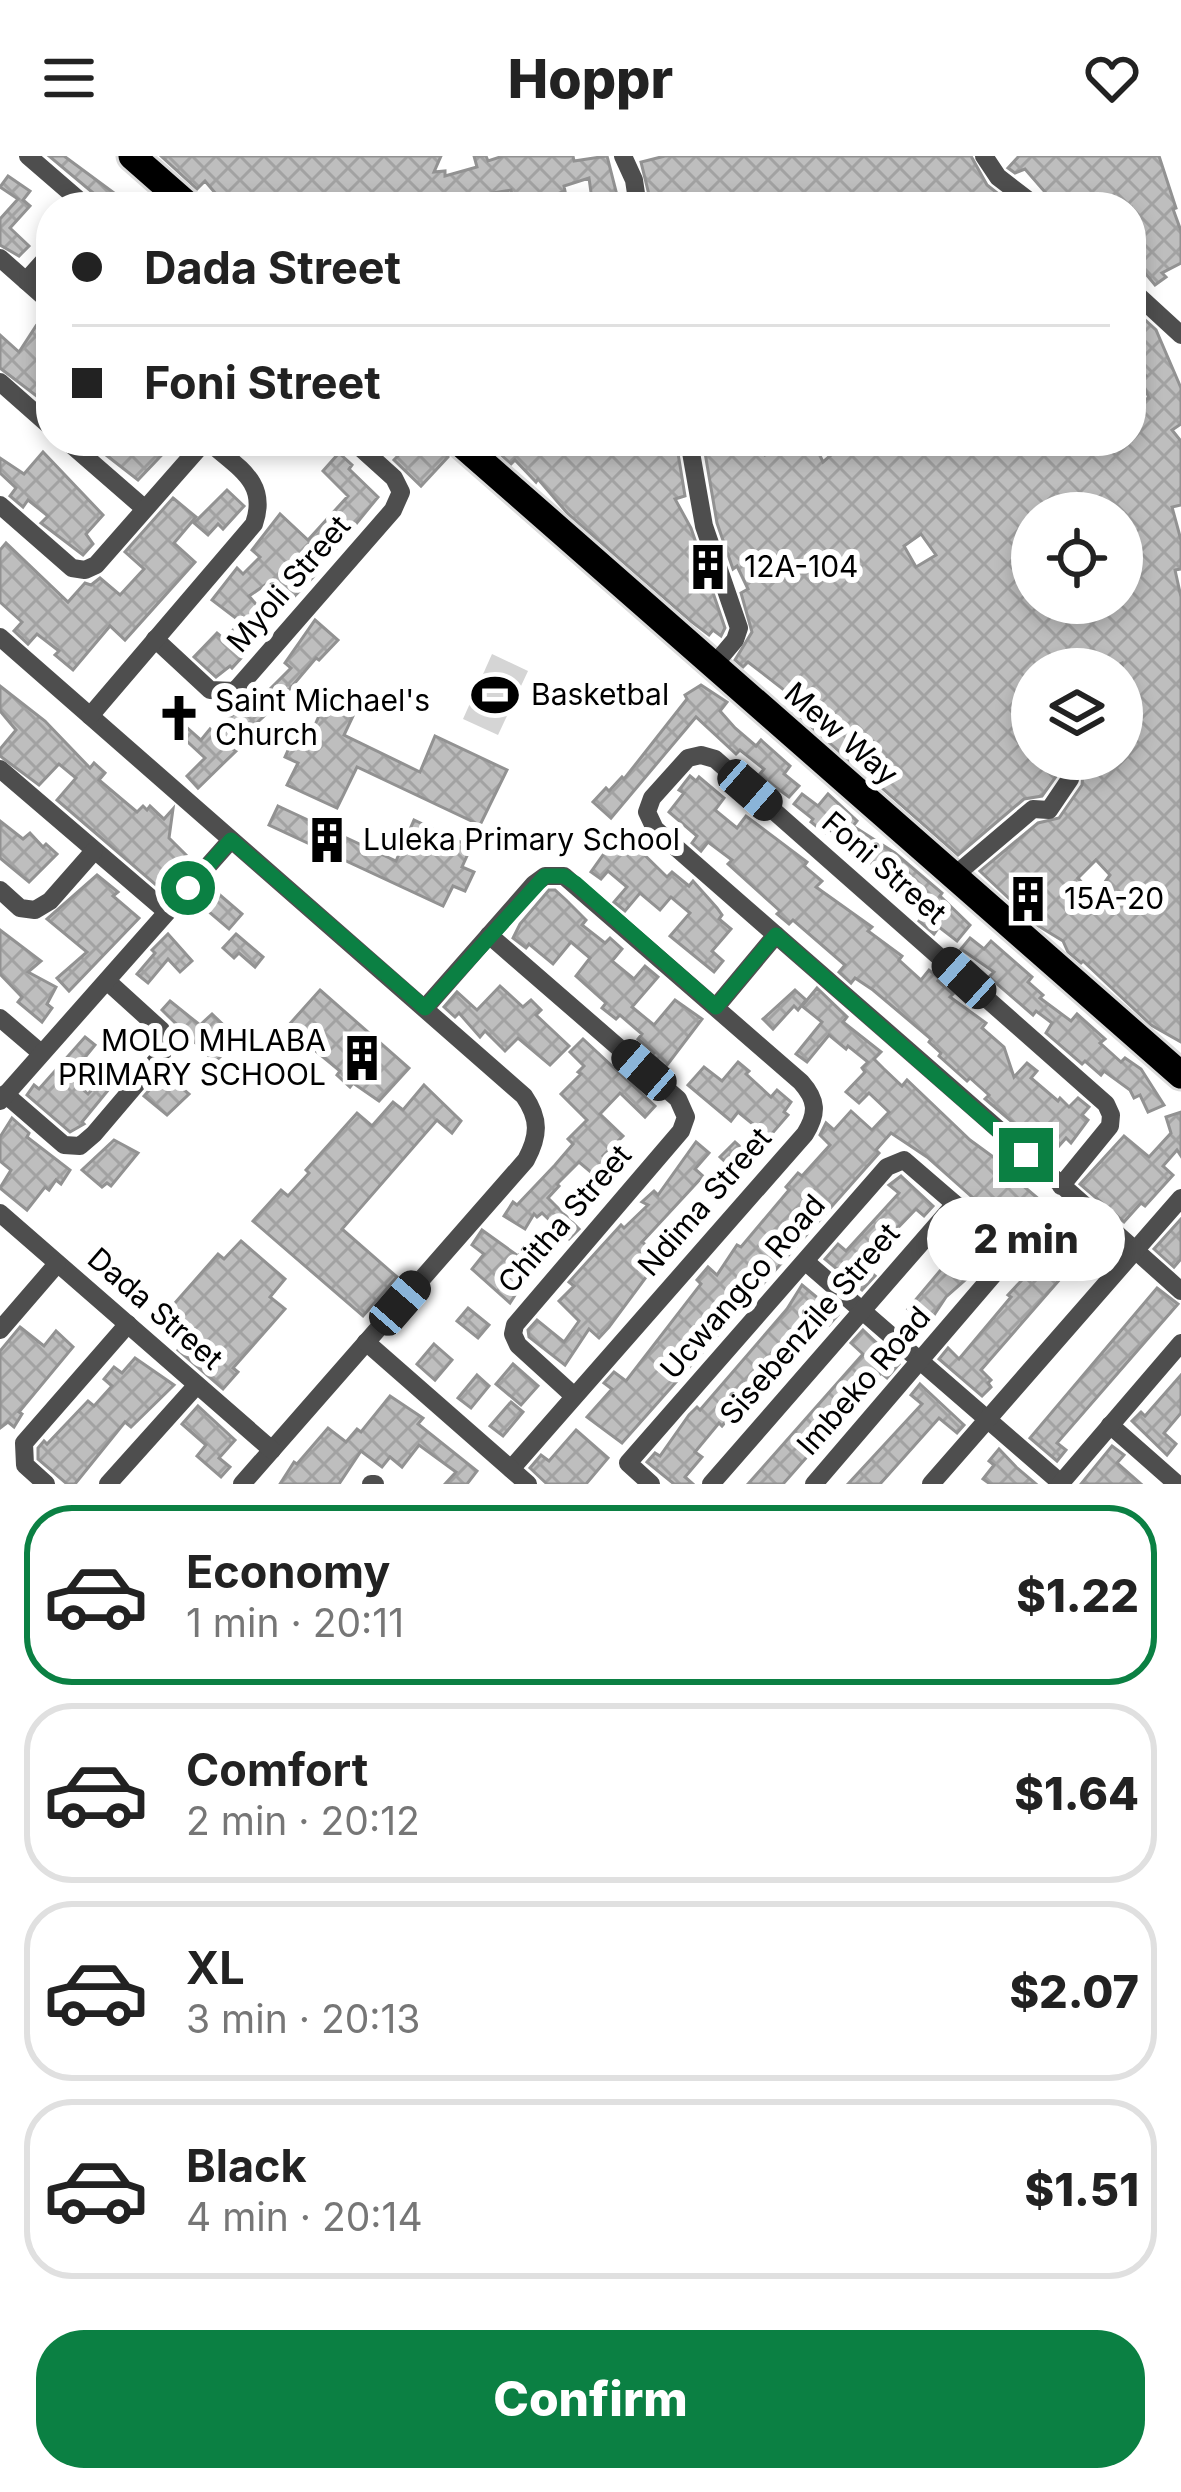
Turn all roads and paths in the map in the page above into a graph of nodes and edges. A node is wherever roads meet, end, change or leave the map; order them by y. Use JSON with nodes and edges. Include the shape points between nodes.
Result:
{"nodes":[{"id":1,"x":28,"y":156,"type":"edge"},
{"id":2,"x":132,"y":156,"type":"edge"},
{"id":3,"x":622,"y":156,"type":"edge"},
{"id":4,"x":984,"y":156,"type":"edge"},
{"id":5,"x":70,"y":192,"type":"edge"},
{"id":6,"x":173,"y":192,"type":"edge"},
{"id":7,"x":636,"y":192,"type":"edge"},
{"id":8,"x":1017,"y":192,"type":"edge"},
{"id":9,"x":0,"y":258,"type":"edge"},
{"id":10,"x":36,"y":270,"type":"edge"},
{"id":11,"x":26,"y":281,"type":"junction"},
{"id":12,"x":36,"y":290,"type":"edge"},
{"id":13,"x":1146,"y":304,"type":"edge"},
{"id":14,"x":1181,"y":335,"type":"edge"},
{"id":15,"x":0,"y":382,"type":"edge"},
{"id":16,"x":36,"y":414,"type":"edge"},
{"id":17,"x":84,"y":456,"type":"edge"},
{"id":18,"x":192,"y":456,"type":"edge"},
{"id":19,"x":223,"y":456,"type":"edge"},
{"id":20,"x":369,"y":456,"type":"edge"},
{"id":21,"x":475,"y":456,"type":"edge"},
{"id":22,"x":692,"y":456,"type":"edge"},
{"id":23,"x":0,"y":505,"type":"edge"},
{"id":24,"x":144,"y":508,"type":"junction"},
{"id":25,"x":0,"y":637,"type":"edge"},
{"id":26,"x":155,"y":639,"type":"junction"},
{"id":27,"x":713,"y":666,"type":"junction"},
{"id":28,"x":91,"y":716,"type":"junction"},
{"id":29,"x":0,"y":769,"type":"edge"},
{"id":30,"x":1068,"y":780,"type":"edge"},
{"id":31,"x":231,"y":840,"type":"junction"},
{"id":32,"x":94,"y":851,"type":"junction"},
{"id":33,"x":954,"y":876,"type":"junction"},
{"id":34,"x":0,"y":890,"type":"edge"},
{"id":35,"x":167,"y":912,"type":"junction"},
{"id":36,"x":489,"y":935,"type":"junction"},
{"id":37,"x":776,"y":935,"type":"junction"},
{"id":38,"x":107,"y":981,"type":"junction"},
{"id":39,"x":716,"y":1007,"type":"junction"},
{"id":40,"x":425,"y":1008,"type":"junction"},
{"id":41,"x":0,"y":1018,"type":"edge"},
{"id":42,"x":41,"y":1053,"type":"junction"},
{"id":43,"x":1181,"y":1075,"type":"edge"},
{"id":44,"x":3,"y":1098,"type":"edge"},
{"id":45,"x":908,"y":1162,"type":"joint"},
{"id":46,"x":1061,"y":1186,"type":"junction"},
{"id":47,"x":1181,"y":1198,"type":"edge"},
{"id":48,"x":955,"y":1204,"type":"junction"},
{"id":49,"x":0,"y":1213,"type":"edge"},
{"id":50,"x":1137,"y":1251,"type":"junction"},
{"id":51,"x":806,"y":1262,"type":"junction"},
{"id":52,"x":57,"y":1264,"type":"junction"},
{"id":53,"x":1181,"y":1291,"type":"edge"},
{"id":54,"x":863,"y":1310,"type":"junction"},
{"id":55,"x":128,"y":1324,"type":"junction"},
{"id":56,"x":0,"y":1330,"type":"edge"},
{"id":57,"x":365,"y":1342,"type":"junction"},
{"id":58,"x":1181,"y":1343,"type":"edge"},
{"id":59,"x":922,"y":1361,"type":"junction"},
{"id":60,"x":196,"y":1386,"type":"junction"},
{"id":61,"x":574,"y":1396,"type":"junction"},
{"id":62,"x":988,"y":1420,"type":"junction"},
{"id":63,"x":1110,"y":1425,"type":"junction"},
{"id":64,"x":272,"y":1450,"type":"junction"},
{"id":65,"x":1181,"y":1458,"type":"edge"},
{"id":66,"x":511,"y":1469,"type":"junction"},
{"id":67,"x":1172,"y":1479,"type":"edge"},
{"id":68,"x":46,"y":1484,"type":"edge"},
{"id":69,"x":108,"y":1484,"type":"edge"},
{"id":70,"x":242,"y":1484,"type":"edge"},
{"id":71,"x":528,"y":1484,"type":"edge"},
{"id":72,"x":651,"y":1484,"type":"edge"},
{"id":73,"x":711,"y":1484,"type":"edge"},
{"id":74,"x":814,"y":1484,"type":"edge"},
{"id":75,"x":931,"y":1484,"type":"edge"},
{"id":76,"x":1061,"y":1484,"type":"edge"}],
"edges":[{"from":1,"to":5,"type":"street"},
{"from":2,"to":6,"type":"main road"},
{"from":3,"to":7,"type":"street"},
{"from":4,"to":8,"type":"street"},
{"from":9,"to":11,"type":"street"},
{"from":10,"to":11,"type":"street"},
{"from":11,"to":12,"type":"street"},
{"from":13,"to":14,"type":"street"},
{"from":15,"to":16,"type":"street"},
{"from":17,"to":24,"type":"street"},
{"from":18,"to":24,"type":"street"},
{"from":19,"to":26,"type":"street","via":[[256,485],[261,505],[254,524]]},
{"from":20,"to":26,"type":"street","name":"Myoli Street","via":[[401,493],[393,510],[235,691],[210,690]]},
{"from":21,"to":27,"type":"main road","name":"Mew Way"},
{"from":22,"to":27,"type":"street","via":[[704,526],[739,628]]},
{"from":23,"to":24,"type":"street","via":[[72,568],[85,570]]},
{"from":25,"to":28,"type":"street"},
{"from":26,"to":28,"type":"street"},
{"from":27,"to":33,"type":"main road","name":"Mew Way"},
{"from":28,"to":31,"type":"street"},
{"from":29,"to":32,"type":"street"},
{"from":30,"to":33,"type":"street","via":[[1049,810],[1033,809]]},
{"from":31,"to":35,"type":"street"},
{"from":31,"to":40,"type":"street"},
{"from":32,"to":34,"type":"street","via":[[35,910]]},
{"from":32,"to":35,"type":"street"},
{"from":33,"to":43,"type":"main road","name":"Mew Way"},
{"from":35,"to":38,"type":"street"},
{"from":36,"to":39,"type":"street","name":"Ndima Street","via":[[537,881],[564,876]]},
{"from":36,"to":40,"type":"street","name":"Ndima Street"},
{"from":36,"to":61,"type":"street","name":"Chitha Street","via":[[678,1100],[686,1117],[515,1325],[518,1345]]},
{"from":37,"to":39,"type":"street"},
{"from":37,"to":46,"type":"street","name":"Foni Street"},
{"from":37,"to":46,"type":"street","name":"Foni Street","via":[[651,824],[652,798],[688,758],[715,759],[1106,1103],[1110,1126]]},
{"from":38,"to":42,"type":"street"},
{"from":38,"to":44,"type":"street","via":[[166,1043],[94,1134],[80,1146],[64,1145]]},
{"from":39,"to":61,"type":"street","name":"Ndima Street","via":[[801,1082],[815,1114]]},
{"from":40,"to":57,"type":"street","via":[[524,1096],[536,1113],[537,1141]]},
{"from":41,"to":42,"type":"street"},
{"from":42,"to":44,"type":"street"},
{"from":45,"to":48,"type":"street","name":"Imbeko Road"},
{"from":45,"to":51,"type":"street","name":"Ucwangco Road","via":[[887,1167]]},
{"from":46,"to":50,"type":"street","name":"Foni Street"},
{"from":47,"to":50,"type":"street"},
{"from":48,"to":54,"type":"street","name":"Sisebenzile Street"},
{"from":48,"to":59,"type":"street","name":"Imbeko Road","via":[[998,1241],[1006,1260]]},
{"from":49,"to":52,"type":"street","name":"Dada Street"},
{"from":50,"to":53,"type":"street","name":"Foni Street"},
{"from":50,"to":62,"type":"street"},
{"from":51,"to":54,"type":"street"},
{"from":51,"to":72,"type":"street","name":"Ucwangco Road","via":[[628,1463]]},
{"from":52,"to":55,"type":"street","name":"Dada Street"},
{"from":52,"to":56,"type":"street"},
{"from":54,"to":59,"type":"street"},
{"from":54,"to":73,"type":"street","name":"Sisebenzile Street"},
{"from":55,"to":60,"type":"street","name":"Dada Street"},
{"from":55,"to":68,"type":"street","via":[[24,1443],[26,1465]]},
{"from":57,"to":64,"type":"street"},
{"from":57,"to":66,"type":"street"},
{"from":58,"to":63,"type":"street"},
{"from":59,"to":62,"type":"street"},
{"from":59,"to":74,"type":"street","name":"Imbeko Road"},
{"from":60,"to":64,"type":"street","name":"Dada Street"},
{"from":60,"to":69,"type":"street"},
{"from":61,"to":66,"type":"street","name":"Ndima Street"},
{"from":62,"to":75,"type":"street"},
{"from":62,"to":76,"type":"street"},
{"from":63,"to":67,"type":"street"},
{"from":63,"to":76,"type":"street"},
{"from":64,"to":70,"type":"street"},
{"from":65,"to":67,"type":"street"},
{"from":66,"to":71,"type":"street"}]}
